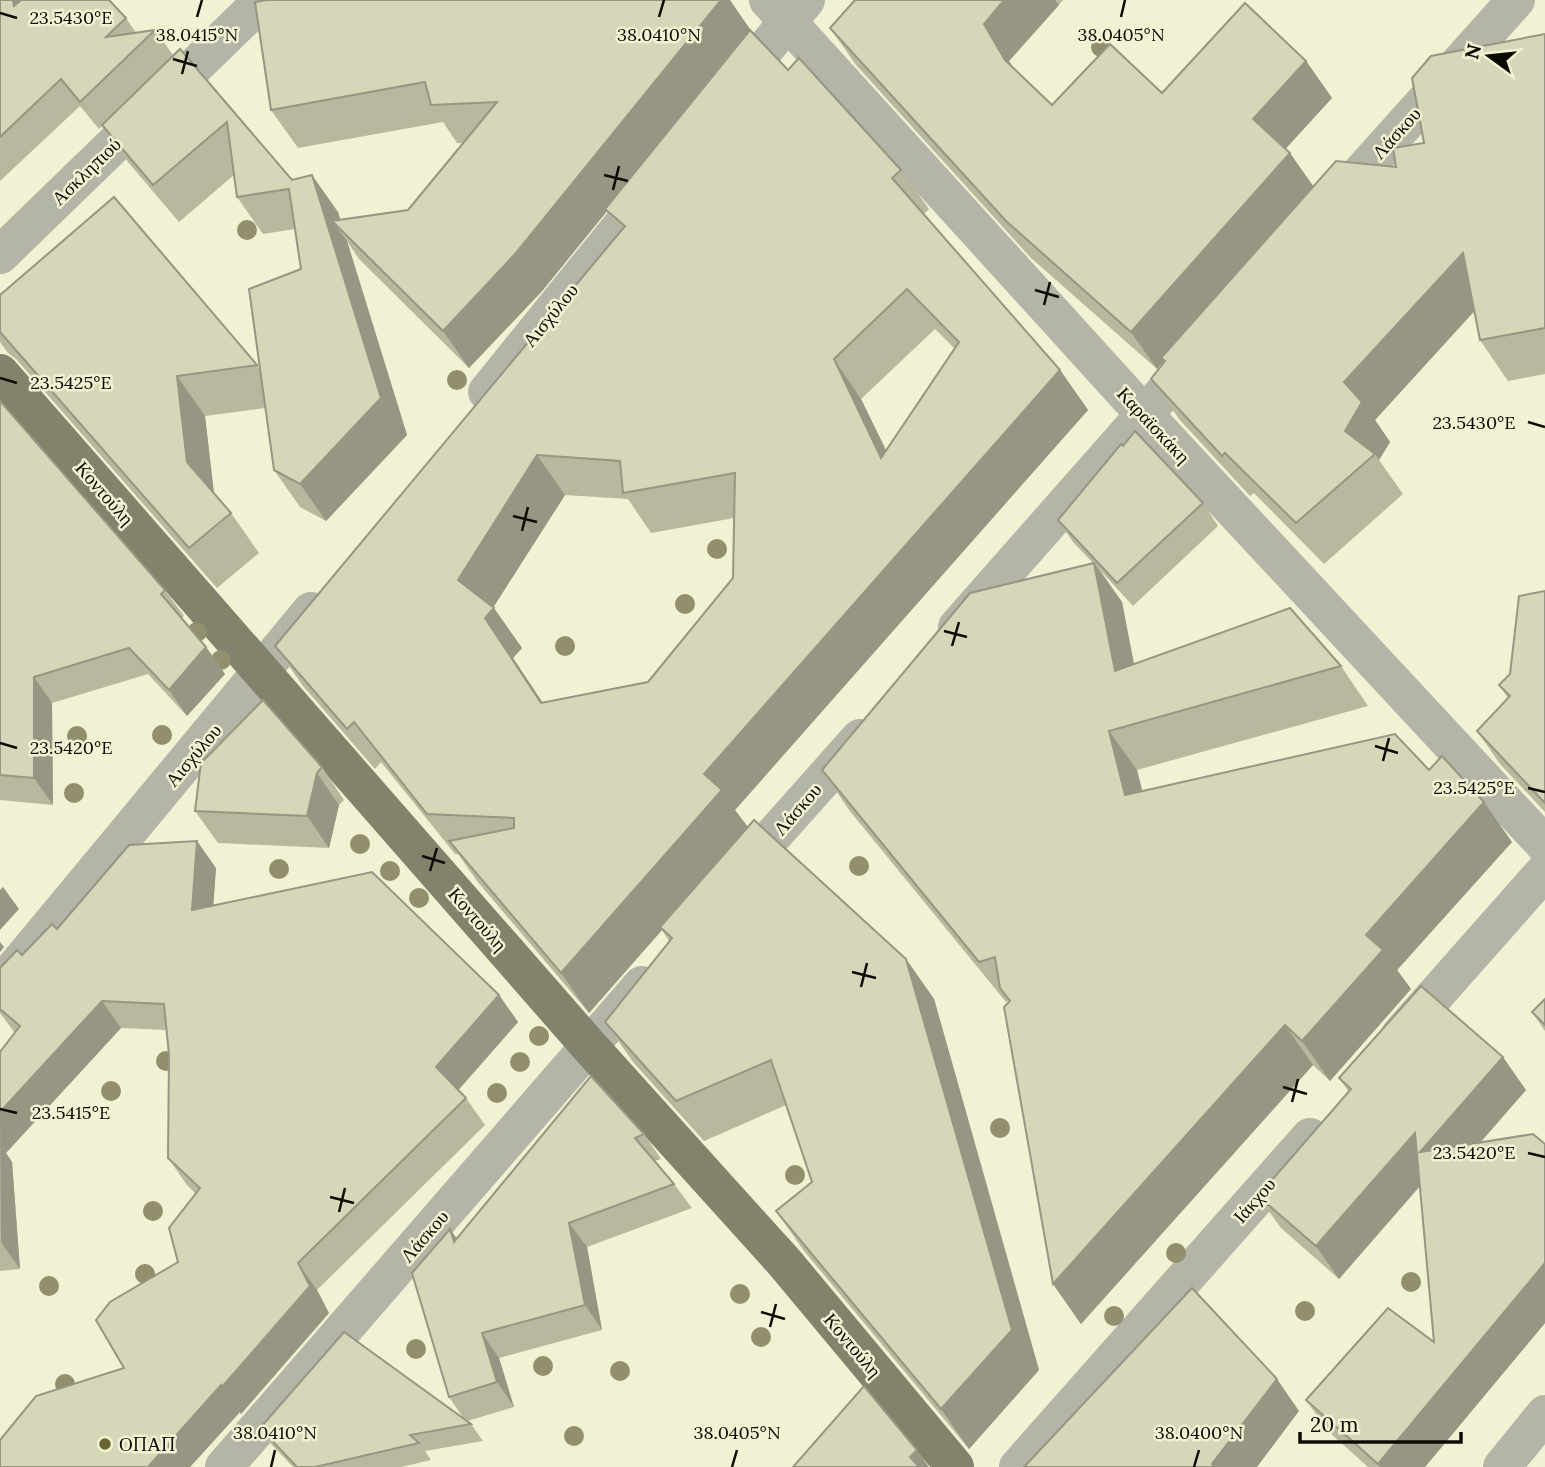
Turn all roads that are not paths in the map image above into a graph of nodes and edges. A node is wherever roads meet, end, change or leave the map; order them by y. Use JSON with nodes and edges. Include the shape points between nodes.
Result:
{"nodes":[{"id":1,"x":263,"y":0,"type":"edge"},
{"id":2,"x":1516,"y":0,"type":"edge"},
{"id":3,"x":787,"y":7,"type":"edge"},
{"id":4,"x":708,"y":118,"type":"edge"},
{"id":5,"x":673,"y":162,"type":"edge"},
{"id":6,"x":1311,"y":228,"type":"edge"},
{"id":7,"x":0,"y":255,"type":"edge"},
{"id":8,"x":1218,"y":331,"type":"edge"},
{"id":9,"x":0,"y":373,"type":"edge"},
{"id":10,"x":1144,"y":414,"type":"junction"},
{"id":11,"x":463,"y":422,"type":"edge"},
{"id":12,"x":332,"y":585,"type":"edge"},
{"id":13,"x":934,"y":652,"type":"edge"},
{"id":14,"x":262,"y":672,"type":"junction"},
{"id":15,"x":880,"y":715,"type":"edge"},
{"id":16,"x":1545,"y":845,"type":"edge"},
{"id":17,"x":1545,"y":871,"type":"edge"},
{"id":18,"x":716,"y":901,"type":"edge"},
{"id":19,"x":661,"y":963,"type":"edge"},
{"id":20,"x":0,"y":986,"type":"edge"},
{"id":21,"x":589,"y":1046,"type":"junction"},
{"id":22,"x":1379,"y":1059,"type":"edge"},
{"id":23,"x":1332,"y":1111,"type":"edge"},
{"id":24,"x":1545,"y":1414,"type":"edge"},
{"id":25,"x":224,"y":1467,"type":"edge"},
{"id":26,"x":955,"y":1467,"type":"edge"},
{"id":27,"x":1018,"y":1467,"type":"edge"},
{"id":28,"x":1502,"y":1467,"type":"edge"}],
"edges":[{"from":1,"to":7,"type":"street","name":"Ασκληπιού"},
{"from":2,"to":6,"type":"street","name":"Λάσκου"},
{"from":3,"to":4,"type":"street"},
{"from":3,"to":10,"type":"street","name":"Καραϊσκάκη"},
{"from":5,"to":11,"type":"street","name":"Αισχύλου"},
{"from":8,"to":10,"type":"street"},
{"from":9,"to":14,"type":"main road","name":"Κοντούλη"},
{"from":10,"to":13,"type":"street"},
{"from":10,"to":16,"type":"street","name":"Καραϊσκάκη"},
{"from":12,"to":14,"type":"street","name":"Αισχύλου"},
{"from":14,"to":20,"type":"street","name":"Αισχύλου"},
{"from":14,"to":21,"type":"main road","name":"Κοντούλη"},
{"from":15,"to":18,"type":"street","name":"Λάσκου"},
{"from":17,"to":22,"type":"street"},
{"from":19,"to":21,"type":"street","name":"Λάσκου"},
{"from":21,"to":25,"type":"street","name":"Λάσκου"},
{"from":21,"to":26,"type":"main road","name":"Κοντούλη","via":[[785,1263]]},
{"from":23,"to":27,"type":"street","name":"Ιάκχου"},
{"from":24,"to":28,"type":"street"}]}
